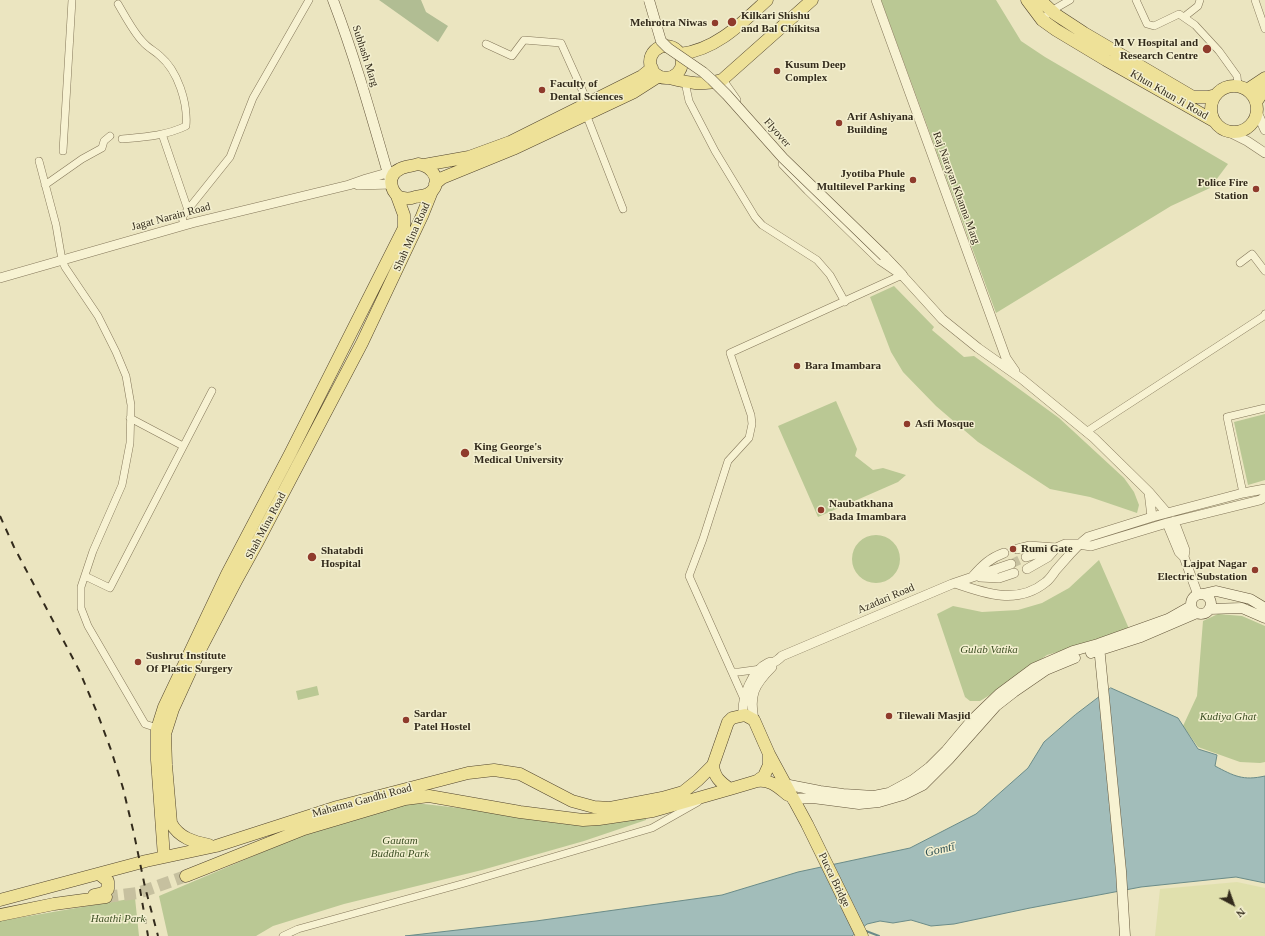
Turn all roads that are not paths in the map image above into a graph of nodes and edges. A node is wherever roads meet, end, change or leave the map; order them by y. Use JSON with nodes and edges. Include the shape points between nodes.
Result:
{"nodes":[{"id":1,"x":72,"y":0,"type":"edge"},
{"id":2,"x":309,"y":0,"type":"edge"},
{"id":3,"x":333,"y":0,"type":"edge"},
{"id":4,"x":646,"y":0,"type":"edge"},
{"id":5,"x":651,"y":0,"type":"edge"},
{"id":6,"x":767,"y":0,"type":"edge"},
{"id":7,"x":812,"y":0,"type":"edge"},
{"id":8,"x":876,"y":0,"type":"edge"},
{"id":9,"x":1026,"y":0,"type":"edge"},
{"id":10,"x":1040,"y":0,"type":"edge"},
{"id":11,"x":1070,"y":0,"type":"edge"},
{"id":12,"x":1136,"y":0,"type":"edge"},
{"id":13,"x":1200,"y":0,"type":"edge"},
{"id":14,"x":1255,"y":0,"type":"edge"},
{"id":15,"x":118,"y":4,"type":"dead end"},
{"id":16,"x":1051,"y":11,"type":"junction"},
{"id":17,"x":1184,"y":17,"type":"junction"},
{"id":18,"x":1042,"y":20,"type":"junction"},
{"id":19,"x":1265,"y":29,"type":"edge"},
{"id":20,"x":486,"y":44,"type":"dead end"},
{"id":21,"x":670,"y":50,"type":"junction"},
{"id":22,"x":1109,"y":55,"type":"junction"},
{"id":23,"x":660,"y":74,"type":"junction"},
{"id":24,"x":1265,"y":78,"type":"edge"},
{"id":25,"x":722,"y":80,"type":"junction"},
{"id":26,"x":685,"y":82,"type":"junction"},
{"id":27,"x":1242,"y":88,"type":"junction"},
{"id":28,"x":1265,"y":89,"type":"edge"},
{"id":29,"x":1216,"y":95,"type":"junction"},
{"id":30,"x":1256,"y":107,"type":"junction"},
{"id":31,"x":587,"y":108,"type":"junction"},
{"id":32,"x":1214,"y":121,"type":"junction"},
{"id":33,"x":1265,"y":130,"type":"edge"},
{"id":34,"x":1229,"y":132,"type":"junction"},
{"id":35,"x":537,"y":133,"type":"junction"},
{"id":36,"x":162,"y":134,"type":"junction"},
{"id":37,"x":110,"y":136,"type":"dead end"},
{"id":38,"x":122,"y":139,"type":"dead end"},
{"id":39,"x":63,"y":151,"type":"dead end"},
{"id":40,"x":1265,"y":153,"type":"edge"},
{"id":41,"x":39,"y":161,"type":"dead end"},
{"id":42,"x":424,"y":165,"type":"junction"},
{"id":43,"x":393,"y":175,"type":"junction"},
{"id":44,"x":45,"y":185,"type":"junction"},
{"id":45,"x":433,"y":188,"type":"junction"},
{"id":46,"x":397,"y":196,"type":"junction"},
{"id":47,"x":623,"y":209,"type":"dead end"},
{"id":48,"x":188,"y":210,"type":"junction"},
{"id":49,"x":184,"y":225,"type":"junction"},
{"id":50,"x":62,"y":260,"type":"junction"},
{"id":51,"x":1240,"y":263,"type":"dead end"},
{"id":52,"x":1265,"y":271,"type":"edge"},
{"id":53,"x":902,"y":275,"type":"junction"},
{"id":54,"x":0,"y":278,"type":"edge"},
{"id":55,"x":369,"y":296,"type":"junction"},
{"id":56,"x":382,"y":302,"type":"junction"},
{"id":57,"x":845,"y":302,"type":"junction"},
{"id":58,"x":1265,"y":315,"type":"edge"},
{"id":59,"x":1022,"y":379,"type":"junction"},
{"id":60,"x":212,"y":391,"type":"dead end"},
{"id":61,"x":317,"y":400,"type":"junction"},
{"id":62,"x":329,"y":405,"type":"junction"},
{"id":63,"x":1265,"y":408,"type":"edge"},
{"id":64,"x":130,"y":418,"type":"junction"},
{"id":65,"x":1086,"y":432,"type":"junction"},
{"id":66,"x":183,"y":446,"type":"junction"},
{"id":67,"x":295,"y":457,"type":"junction"},
{"id":68,"x":1265,"y":489,"type":"edge"},
{"id":69,"x":1149,"y":492,"type":"junction"},
{"id":70,"x":1243,"y":493,"type":"junction"},
{"id":71,"x":1265,"y":497,"type":"edge"},
{"id":72,"x":1167,"y":513,"type":"junction"},
{"id":73,"x":1152,"y":516,"type":"junction"},
{"id":74,"x":1171,"y":522,"type":"junction"},
{"id":75,"x":1079,"y":544,"type":"junction"},
{"id":76,"x":1056,"y":548,"type":"junction"},
{"id":77,"x":1017,"y":549,"type":"dead end"},
{"id":78,"x":1004,"y":553,"type":"dead end"},
{"id":79,"x":1026,"y":558,"type":"tunnel mouth"},
{"id":80,"x":1011,"y":564,"type":"tunnel mouth"},
{"id":81,"x":1026,"y":569,"type":"tunnel mouth"},
{"id":82,"x":1014,"y":573,"type":"tunnel mouth"},
{"id":83,"x":85,"y":576,"type":"junction"},
{"id":84,"x":972,"y":577,"type":"junction"},
{"id":85,"x":956,"y":583,"type":"junction"},
{"id":86,"x":1201,"y":595,"type":"junction"},
{"id":87,"x":1265,"y":608,"type":"edge"},
{"id":88,"x":1209,"y":609,"type":"junction"},
{"id":89,"x":1194,"y":610,"type":"junction"},
{"id":90,"x":1265,"y":618,"type":"edge"},
{"id":91,"x":1099,"y":648,"type":"junction"},
{"id":92,"x":774,"y":662,"type":"junction"},
{"id":93,"x":760,"y":669,"type":"junction"},
{"id":94,"x":732,"y":672,"type":"junction"},
{"id":95,"x":744,"y":699,"type":"junction"},
{"id":96,"x":749,"y":718,"type":"junction"},
{"id":97,"x":973,"y":726,"type":"junction"},
{"id":98,"x":161,"y":729,"type":"junction"},
{"id":99,"x":769,"y":754,"type":"junction"},
{"id":100,"x":713,"y":765,"type":"junction"},
{"id":101,"x":757,"y":782,"type":"junction"},
{"id":102,"x":426,"y":784,"type":"junction"},
{"id":103,"x":784,"y":784,"type":"junction"},
{"id":104,"x":730,"y":789,"type":"junction"},
{"id":105,"x":712,"y":794,"type":"junction"},
{"id":106,"x":429,"y":796,"type":"junction"},
{"id":107,"x":792,"y":798,"type":"junction"},
{"id":108,"x":572,"y":801,"type":"junction"},
{"id":109,"x":570,"y":819,"type":"junction"},
{"id":110,"x":162,"y":831,"type":"junction"},
{"id":111,"x":216,"y":846,"type":"junction"},
{"id":112,"x":164,"y":857,"type":"junction"},
{"id":113,"x":146,"y":861,"type":"junction"},
{"id":114,"x":99,"y":874,"type":"junction"},
{"id":115,"x":186,"y":876,"type":"tunnel mouth"},
{"id":116,"x":106,"y":898,"type":"tunnel mouth"},
{"id":117,"x":0,"y":900,"type":"edge"},
{"id":118,"x":78,"y":901,"type":"junction"},
{"id":119,"x":0,"y":915,"type":"edge"},
{"id":120,"x":283,"y":936,"type":"edge"},
{"id":121,"x":862,"y":936,"type":"edge"},
{"id":122,"x":1125,"y":936,"type":"edge"}],
"edges":[{"from":1,"to":39,"type":"street"},
{"from":2,"to":48,"type":"street","via":[[253,98],[230,157]]},
{"from":3,"to":43,"type":"main road","name":"Subhash Marg","via":[[373,120],[380,130]]},
{"from":4,"to":21,"type":"main road"},
{"from":5,"to":21,"type":"main road"},
{"from":5,"to":53,"type":"main road","name":"Flyover","bridge":true,"via":[[661,41],[712,80],[783,158]]},
{"from":6,"to":21,"type":"main road","via":[[728,35],[690,53]]},
{"from":7,"to":25,"type":"main road"},
{"from":8,"to":59,"type":"street","name":"Raj Narayan Khanna Marg","via":[[1006,358]]},
{"from":9,"to":18,"type":"main road","name":"Khun Khun Ji Road"},
{"from":10,"to":16,"type":"main road","name":"Khun Khun Ji Road"},
{"from":11,"to":16,"type":"street"},
{"from":12,"to":17,"type":"street","via":[[1147,24],[1154,26],[1179,14]]},
{"from":13,"to":17,"type":"street","via":[[1198,6]]},
{"from":14,"to":19,"type":"street"},
{"from":15,"to":36,"type":"street","via":[[143,42],[160,55],[171,68],[184,97],[186,126]]},
{"from":16,"to":18,"type":"street"},
{"from":16,"to":22,"type":"main road","name":"Khun Khun Ji Road","via":[[1084,33]]},
{"from":17,"to":27,"type":"street","via":[[1219,51],[1237,76]]},
{"from":18,"to":22,"type":"main road","name":"Khun Khun Ji Road"},
{"from":20,"to":31,"type":"street","via":[[512,56],[524,40],[561,44]]},
{"from":21,"to":23,"type":"main road","via":[[653,52],[650,63]]},
{"from":21,"to":23,"type":"main road","via":[[682,60],[681,66],[678,72]]},
{"from":22,"to":29,"type":"main road","name":"Khun Khun Ji Road","via":[[1193,97]]},
{"from":22,"to":32,"type":"main road","name":"Khun Khun Ji Road"},
{"from":23,"to":26,"type":"main road"},
{"from":23,"to":31,"type":"main road","via":[[634,92]]},
{"from":24,"to":27,"type":"main road"},
{"from":25,"to":26,"type":"main road","via":[[708,84]]},
{"from":25,"to":53,"type":"street","via":[[776,156],[880,260]]},
{"from":26,"to":57,"type":"street","via":[[689,101],[755,217],[762,225],[817,260],[830,275]]},
{"from":27,"to":29,"type":"main road","via":[[1225,88]]},
{"from":27,"to":30,"type":"main road","via":[[1252,95]]},
{"from":28,"to":30,"type":"main road"},
{"from":29,"to":32,"type":"main road","via":[[1211,108]]},
{"from":30,"to":33,"type":"street"},
{"from":30,"to":34,"type":"main road","via":[[1255,119],[1250,126],[1244,130]]},
{"from":31,"to":35,"type":"main road"},
{"from":31,"to":47,"type":"street"},
{"from":32,"to":34,"type":"main road"},
{"from":34,"to":40,"type":"street"},
{"from":35,"to":42,"type":"main road","via":[[469,157]]},
{"from":35,"to":45,"type":"main road","via":[[513,149],[442,178]]},
{"from":36,"to":38,"type":"street"},
{"from":36,"to":48,"type":"street"},
{"from":37,"to":44,"type":"street","via":[[104,141],[102,148]]},
{"from":41,"to":44,"type":"street"},
{"from":42,"to":43,"type":"main road","via":[[418,164]]},
{"from":42,"to":45,"type":"main road","via":[[434,172],[436,178]]},
{"from":43,"to":46,"type":"main road","via":[[393,191]]},
{"from":43,"to":49,"type":"street","name":"Jagat Narain Road"},
{"from":44,"to":50,"type":"street"},
{"from":45,"to":46,"type":"main road","via":[[428,194],[410,199]]},
{"from":45,"to":56,"type":"main road","name":"Shah Mina Road"},
{"from":46,"to":55,"type":"main road","name":"Shah Mina Road","via":[[404,215],[404,228]]},
{"from":48,"to":49,"type":"street","via":[[182,217]]},
{"from":49,"to":50,"type":"street","name":"Jagat Narain Road"},
{"from":50,"to":54,"type":"street","name":"Jagat Narain Road"},
{"from":50,"to":64,"type":"street","via":[[98,316],[116,352],[126,376],[131,405]]},
{"from":51,"to":52,"type":"street","via":[[1252,254]]},
{"from":53,"to":57,"type":"street"},
{"from":53,"to":59,"type":"street","via":[[942,319]]},
{"from":55,"to":56,"type":"main road"},
{"from":55,"to":61,"type":"main road","name":"Shah Mina Road"},
{"from":56,"to":62,"type":"main road","name":"Shah Mina Road"},
{"from":57,"to":94,"type":"street","via":[[730,353],[752,424],[749,438],[728,461],[689,576]]},
{"from":58,"to":65,"type":"street"},
{"from":59,"to":65,"type":"street"},
{"from":60,"to":66,"type":"street"},
{"from":61,"to":62,"type":"main road"},
{"from":61,"to":67,"type":"main road","name":"Shah Mina Road"},
{"from":62,"to":67,"type":"main road","name":"Shah Mina Road"},
{"from":63,"to":70,"type":"street","via":[[1227,417]]},
{"from":64,"to":66,"type":"street"},
{"from":64,"to":83,"type":"street","via":[[130,443],[122,485],[93,551]]},
{"from":65,"to":69,"type":"street"},
{"from":66,"to":83,"type":"street","via":[[110,588]]},
{"from":67,"to":98,"type":"main road","name":"Shah Mina Road"},
{"from":68,"to":70,"type":"street"},
{"from":69,"to":72,"type":"street"},
{"from":69,"to":73,"type":"street"},
{"from":70,"to":72,"type":"street"},
{"from":71,"to":74,"type":"street"},
{"from":72,"to":73,"type":"street"},
{"from":73,"to":75,"type":"street","via":[[1088,537]]},
{"from":74,"to":75,"type":"street","via":[[1091,546]]},
{"from":74,"to":86,"type":"street","via":[[1178,552],[1184,557]]},
{"from":75,"to":76,"type":"street","via":[[1065,544]]},
{"from":75,"to":85,"type":"street","via":[[1046,582],[1030,591],[1007,596],[992,595]]},
{"from":76,"to":77,"type":"street","via":[[1029,546]]},
{"from":76,"to":79,"type":"street"},
{"from":76,"to":81,"type":"street","via":[[1048,557]]},
{"from":78,"to":84,"type":"street","name":"Azadari Road","via":[[984,564]]},
{"from":80,"to":84,"type":"street"},
{"from":82,"to":84,"type":"street","via":[[999,578]]},
{"from":83,"to":98,"type":"street","via":[[81,608],[88,626],[145,724]]},
{"from":84,"to":85,"type":"street","name":"Azadari Road"},
{"from":85,"to":92,"type":"street","name":"Azadari Road","via":[[782,656]]},
{"from":86,"to":87,"type":"main road","via":[[1216,591],[1250,599]]},
{"from":86,"to":88,"type":"main road","via":[[1210,600]]},
{"from":86,"to":89,"type":"main road","via":[[1192,600]]},
{"from":88,"to":89,"type":"main road","via":[[1204,613]]},
{"from":88,"to":90,"type":"main road","via":[[1242,608]]},
{"from":89,"to":91,"type":"main road"},
{"from":91,"to":97,"type":"main road","via":[[1067,654],[1034,668],[999,694]]},
{"from":91,"to":122,"type":"main road"},
{"from":92,"to":93,"type":"street","name":"Azadari Road","via":[[769,662]]},
{"from":92,"to":96,"type":"street","via":[[754,690]]},
{"from":93,"to":94,"type":"street"},
{"from":93,"to":95,"type":"street","via":[[748,687]]},
{"from":94,"to":95,"type":"street"},
{"from":95,"to":96,"type":"street"},
{"from":96,"to":99,"type":"main road"},
{"from":96,"to":100,"type":"main road","via":[[732,718],[728,722]]},
{"from":97,"to":103,"type":"main road","via":[[930,767],[889,793],[874,796],[843,794]]},
{"from":97,"to":107,"type":"main road","via":[[949,759],[923,784],[903,795],[879,802],[859,804]]},
{"from":98,"to":110,"type":"main road","name":"Shah Mina Road","via":[[157,760]]},
{"from":98,"to":111,"type":"main road","name":"Shah Mina Road","via":[[171,823],[175,830],[187,839]]},
{"from":99,"to":101,"type":"main road","via":[[769,766]]},
{"from":99,"to":103,"type":"main road","name":"Pucca Bridge"},
{"from":100,"to":104,"type":"main road","via":[[713,771],[719,781]]},
{"from":100,"to":108,"type":"main road","name":"Mahatma Gandhi Road","via":[[683,792],[662,798],[610,808],[594,808]]},
{"from":101,"to":104,"type":"main road"},
{"from":101,"to":107,"type":"main road","via":[[765,780]]},
{"from":102,"to":106,"type":"main road"},
{"from":102,"to":108,"type":"main road","name":"Mahatma Gandhi Road","via":[[468,773],[494,770],[520,774]]},
{"from":102,"to":111,"type":"main road","name":"Mahatma Gandhi Road","via":[[337,807]]},
{"from":103,"to":107,"type":"main road","name":"Pucca Bridge"},
{"from":104,"to":105,"type":"main road","name":"Mahatma Gandhi Road"},
{"from":105,"to":109,"type":"main road","name":"Mahatma Gandhi Road","via":[[653,811],[599,819]]},
{"from":105,"to":120,"type":"street","via":[[652,828],[298,929]]},
{"from":106,"to":109,"type":"main road","name":"Mahatma Gandhi Road"},
{"from":106,"to":115,"type":"main road","name":"Mahatma Gandhi Road","via":[[405,799],[304,829]]},
{"from":107,"to":121,"type":"main road","name":"Pucca Bridge"},
{"from":108,"to":109,"type":"main road"},
{"from":110,"to":112,"type":"main road","name":"Shah Mina Road"},
{"from":110,"to":113,"type":"main road","via":[[153,854]]},
{"from":111,"to":112,"type":"main road","name":"Mahatma Gandhi Road"},
{"from":112,"to":113,"type":"main road","name":"Mahatma Gandhi Road"},
{"from":113,"to":114,"type":"main road","name":"Mahatma Gandhi Road"},
{"from":114,"to":117,"type":"main road","name":"Mahatma Gandhi Road"},
{"from":114,"to":118,"type":"main road","via":[[108,882],[107,891],[82,897]]},
{"from":116,"to":118,"type":"main road"},
{"from":118,"to":119,"type":"main road"}]}
